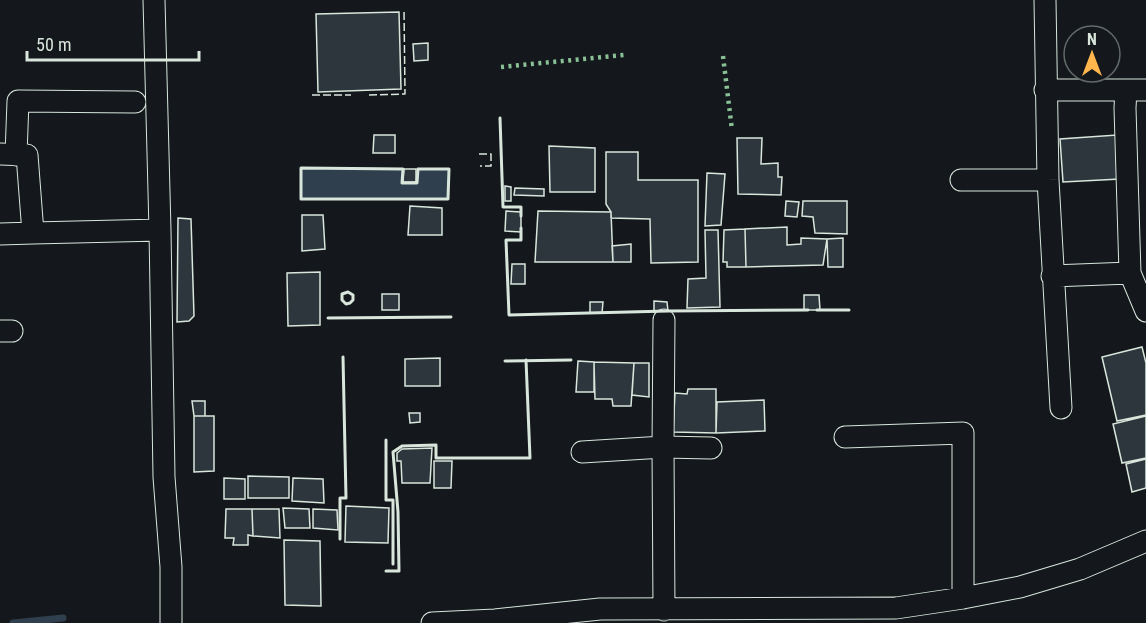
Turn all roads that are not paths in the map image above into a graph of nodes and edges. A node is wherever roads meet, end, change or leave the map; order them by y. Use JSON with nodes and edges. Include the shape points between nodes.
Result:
{"nodes":[{"id":1,"x":154,"y":0,"type":"edge"},
{"id":2,"x":1045,"y":0,"type":"edge"},
{"id":3,"x":1046,"y":90,"type":"junction"},
{"id":4,"x":1136,"y":90,"type":"edge"},
{"id":5,"x":135,"y":102,"type":"dead end"},
{"id":6,"x":8,"y":154,"type":"edge"},
{"id":7,"x":961,"y":180,"type":"dead end"},
{"id":8,"x":1048,"y":180,"type":"junction"},
{"id":9,"x":1138,"y":222,"type":"edge"},
{"id":10,"x":160,"y":230,"type":"junction"},
{"id":11,"x":33,"y":233,"type":"junction"},
{"id":12,"x":0,"y":234,"type":"edge"},
{"id":13,"x":1130,"y":273,"type":"junction"},
{"id":14,"x":1052,"y":276,"type":"junction"},
{"id":15,"x":1146,"y":311,"type":"edge"},
{"id":16,"x":664,"y":320,"type":"dead end"},
{"id":17,"x":1061,"y":408,"type":"dead end"},
{"id":18,"x":845,"y":437,"type":"dead end"},
{"id":19,"x":663,"y":447,"type":"junction"},
{"id":20,"x":711,"y":448,"type":"dead end"},
{"id":21,"x":582,"y":452,"type":"dead end"},
{"id":22,"x":1146,"y":541,"type":"edge"},
{"id":23,"x":963,"y":598,"type":"junction"},
{"id":24,"x":664,"y":610,"type":"junction"},
{"id":25,"x":567,"y":618,"type":"edge"},
{"id":26,"x":171,"y":623,"type":"edge"},
{"id":27,"x":432,"y":623,"type":"edge"}],
"edges":[{"from":1,"to":10,"type":"street"},
{"from":2,"to":3,"type":"street"},
{"from":3,"to":4,"type":"street"},
{"from":3,"to":8,"type":"street"},
{"from":4,"to":9,"type":"street","via":[[1125,108]]},
{"from":5,"to":6,"type":"street","via":[[18,101]]},
{"from":6,"to":11,"type":"street","via":[[27,155]]},
{"from":7,"to":8,"type":"street"},
{"from":8,"to":14,"type":"street"},
{"from":9,"to":13,"type":"street"},
{"from":10,"to":11,"type":"street"},
{"from":10,"to":26,"type":"street"},
{"from":11,"to":12,"type":"street"},
{"from":13,"to":14,"type":"street"},
{"from":13,"to":15,"type":"street"},
{"from":14,"to":17,"type":"street"},
{"from":16,"to":19,"type":"street"},
{"from":18,"to":23,"type":"street","via":[[963,433]]},
{"from":19,"to":20,"type":"street"},
{"from":19,"to":21,"type":"street"},
{"from":19,"to":24,"type":"street"},
{"from":22,"to":23,"type":"street","via":[[1080,569],[1020,587]]},
{"from":23,"to":24,"type":"street","via":[[896,608]]},
{"from":24,"to":25,"type":"street","via":[[600,609]]},
{"from":25,"to":27,"type":"street"}]}
